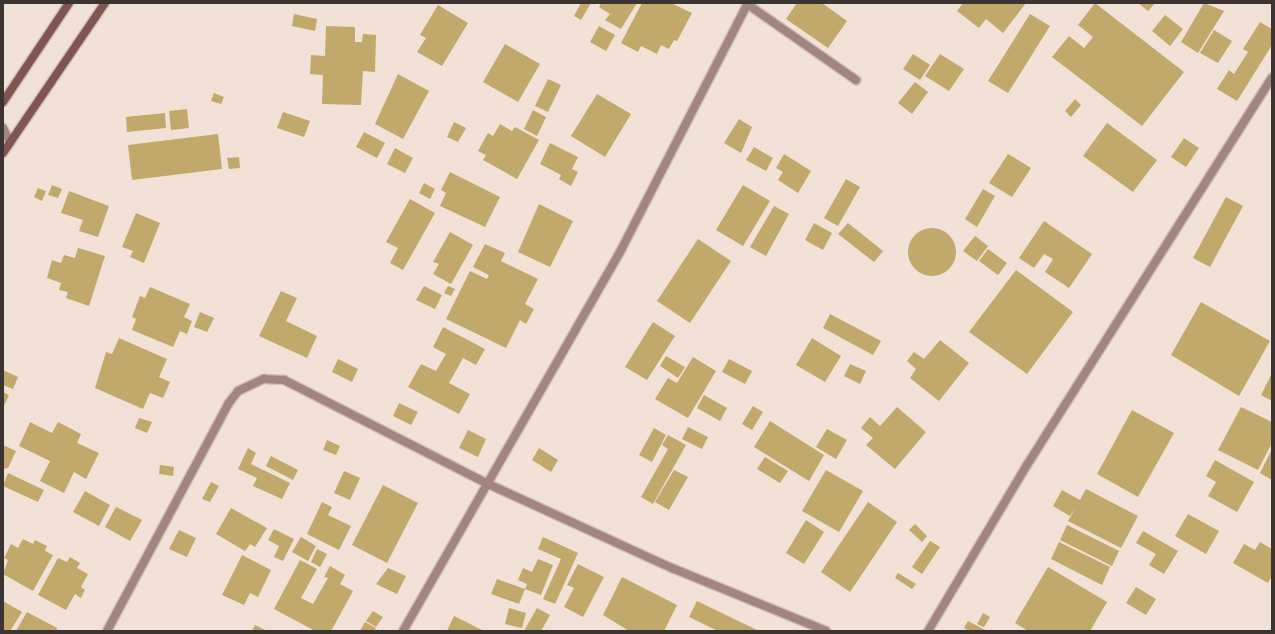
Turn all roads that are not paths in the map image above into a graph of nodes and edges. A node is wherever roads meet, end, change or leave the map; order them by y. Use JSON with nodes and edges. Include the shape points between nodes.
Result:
{"nodes":[{"id":1,"x":69,"y":3,"type":"edge"},
{"id":2,"x":105,"y":3,"type":"edge"},
{"id":3,"x":747,"y":4,"type":"edge"},
{"id":4,"x":1272,"y":78,"type":"edge"},
{"id":5,"x":856,"y":80,"type":"dead end"},
{"id":6,"x":3,"y":102,"type":"edge"},
{"id":7,"x":3,"y":128,"type":"edge"},
{"id":8,"x":10,"y":142,"type":"junction"},
{"id":9,"x":3,"y":153,"type":"edge"},
{"id":10,"x":486,"y":483,"type":"junction"},
{"id":11,"x":106,"y":631,"type":"edge"},
{"id":12,"x":403,"y":631,"type":"edge"},
{"id":13,"x":826,"y":631,"type":"edge"},
{"id":14,"x":928,"y":631,"type":"edge"}],
"edges":[{"from":1,"to":6,"type":"main road"},
{"from":2,"to":8,"type":"main road"},
{"from":3,"to":5,"type":"street"},
{"from":3,"to":10,"type":"street","via":[[621,250]]},
{"from":4,"to":14,"type":"street","via":[[1027,465]]},
{"from":7,"to":8,"type":"street"},
{"from":8,"to":9,"type":"main road"},
{"from":10,"to":11,"type":"street","via":[[284,380],[264,379],[249,384],[228,404]]},
{"from":10,"to":12,"type":"street"},
{"from":10,"to":13,"type":"street","via":[[672,568]]}]}
